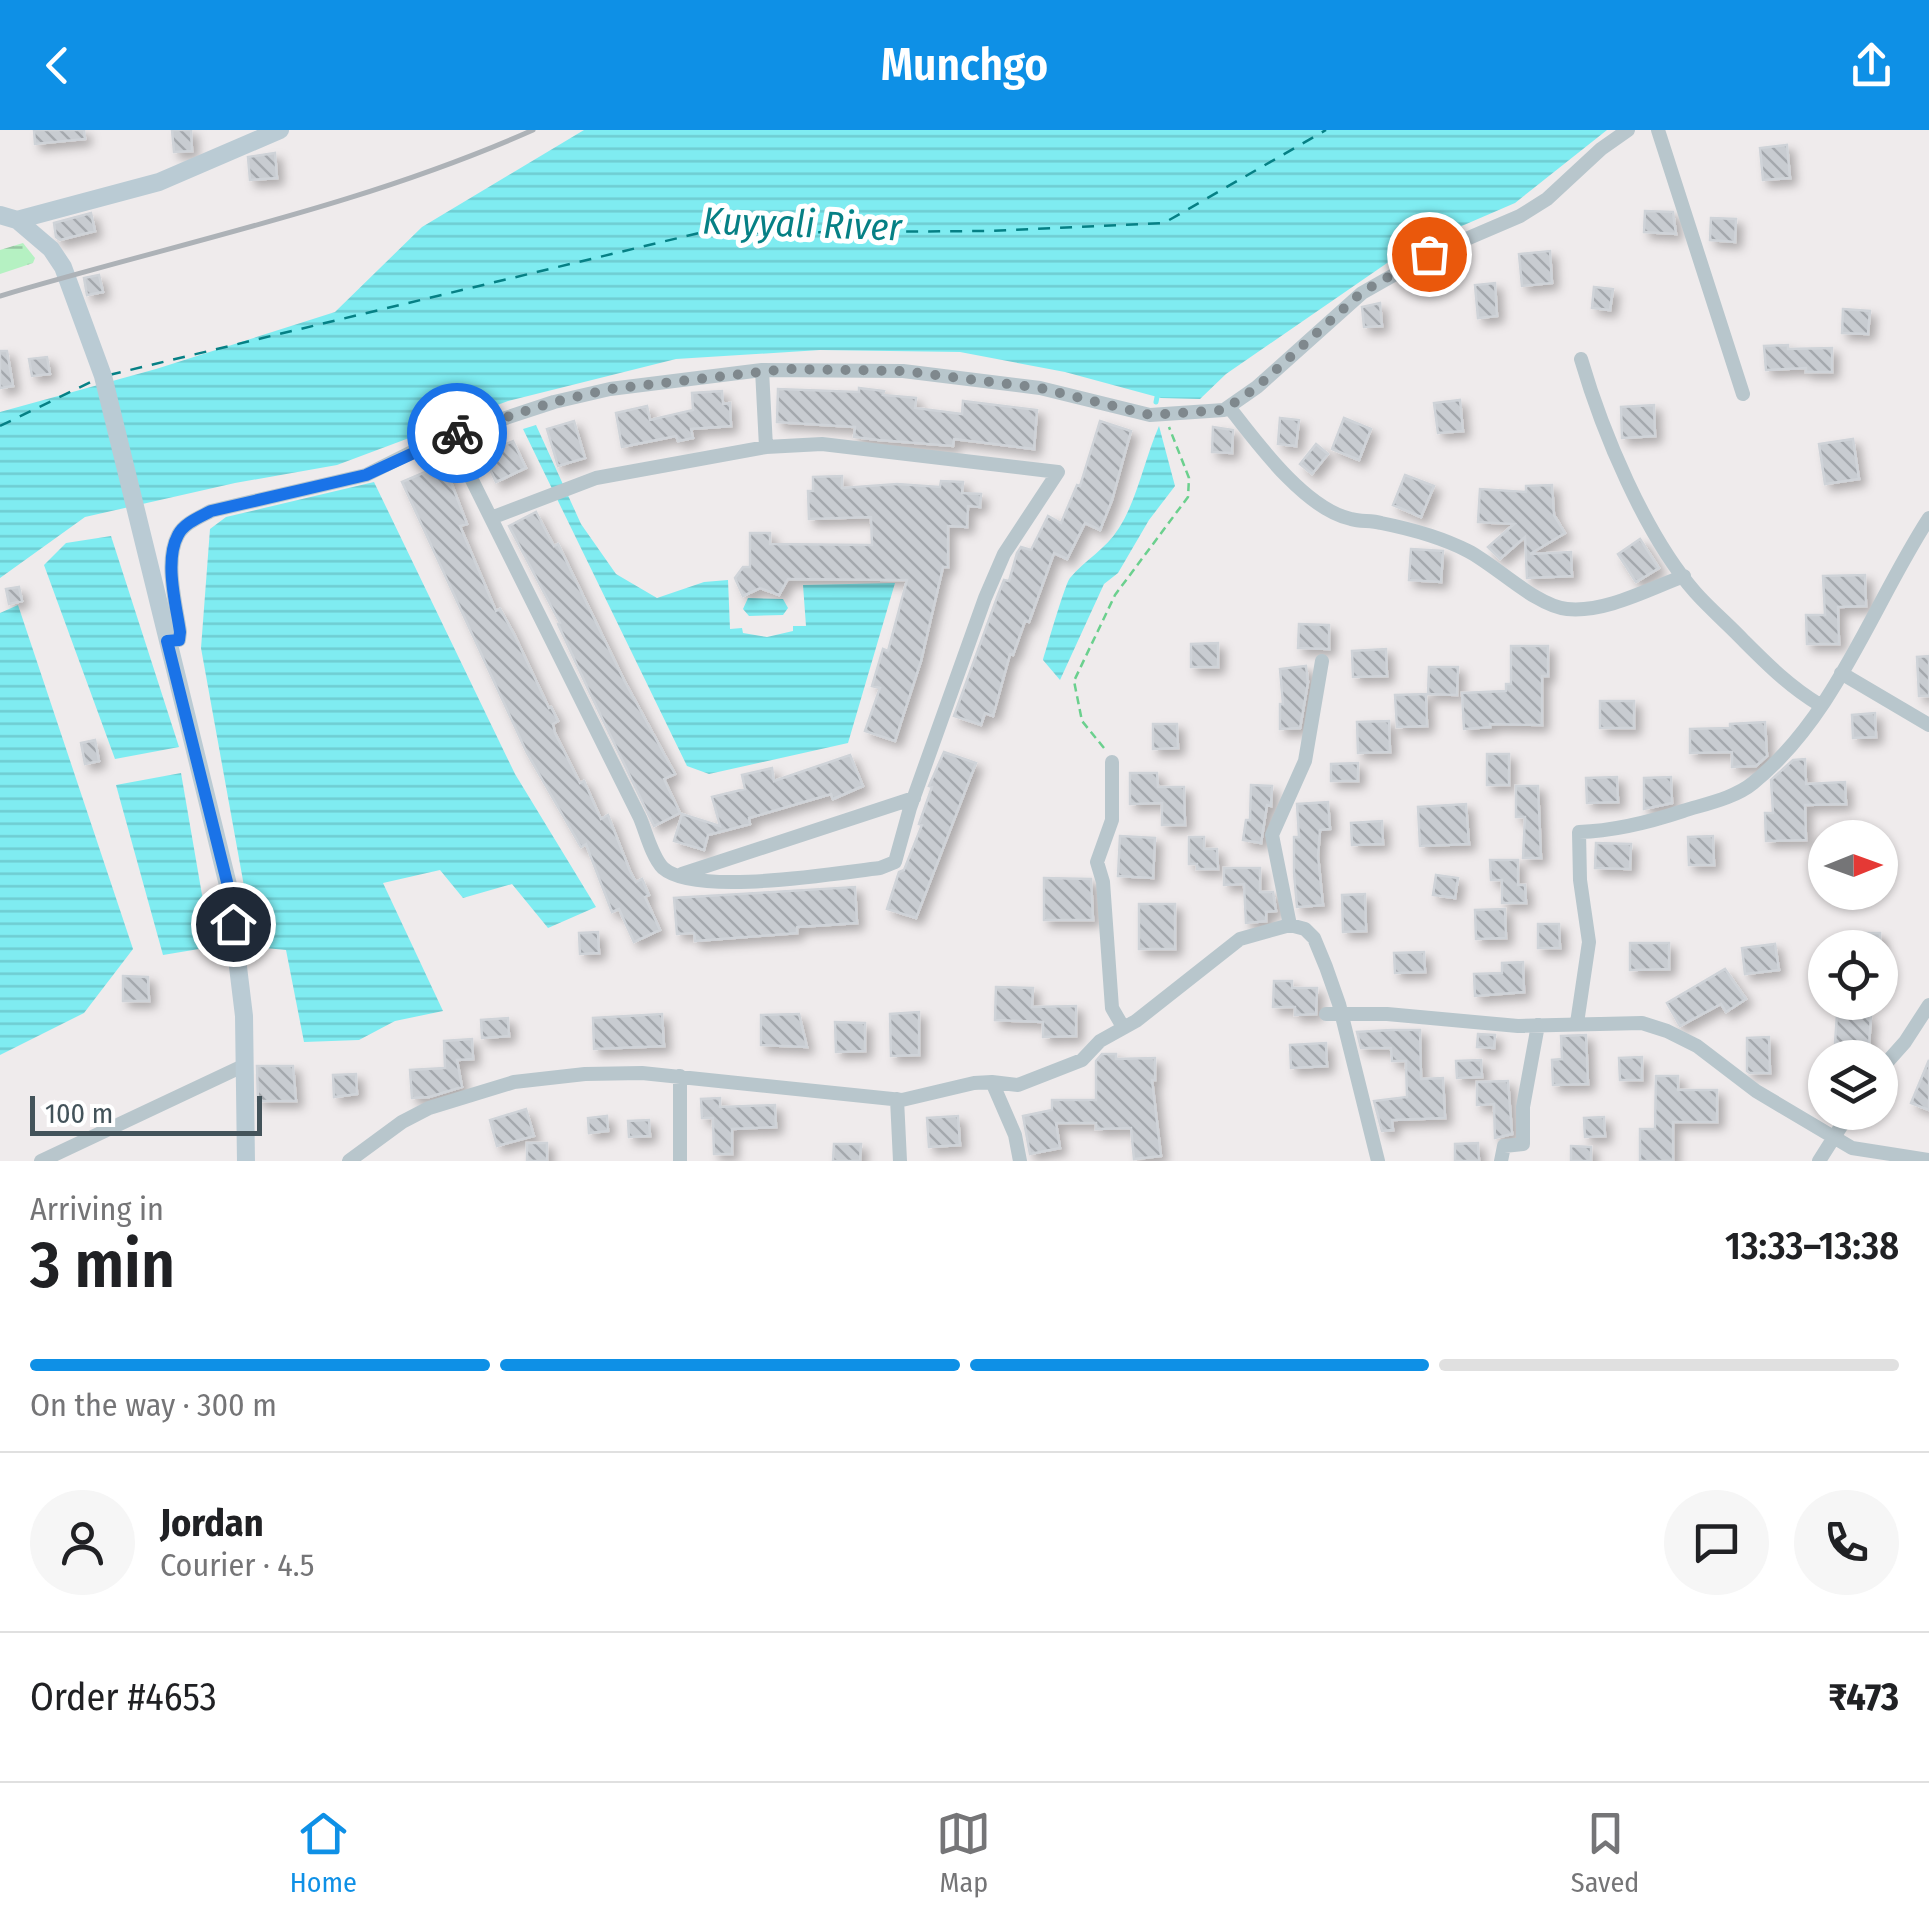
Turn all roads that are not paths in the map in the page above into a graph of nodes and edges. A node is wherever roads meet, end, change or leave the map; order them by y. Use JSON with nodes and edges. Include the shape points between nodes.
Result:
{"nodes":[{"id":1,"x":280,"y":130,"type":"edge"},
{"id":2,"x":1628,"y":130,"type":"edge"},
{"id":3,"x":1658,"y":130,"type":"edge"},
{"id":4,"x":8,"y":217,"type":"edge"},
{"id":5,"x":1581,"y":359,"type":"dead end"},
{"id":6,"x":762,"y":370,"type":"junction"},
{"id":7,"x":1743,"y":394,"type":"dead end"},
{"id":8,"x":1226,"y":409,"type":"junction"},
{"id":9,"x":766,"y":446,"type":"junction"},
{"id":10,"x":466,"y":468,"type":"dead end"},
{"id":11,"x":492,"y":518,"type":"junction"},
{"id":12,"x":1929,"y":518,"type":"edge"},
{"id":13,"x":1684,"y":576,"type":"junction"},
{"id":14,"x":167,"y":641,"type":"junction"},
{"id":15,"x":1322,"y":660,"type":"dead end"},
{"id":16,"x":1842,"y":673,"type":"junction"},
{"id":17,"x":1820,"y":705,"type":"junction"},
{"id":18,"x":1929,"y":725,"type":"edge"},
{"id":19,"x":1112,"y":762,"type":"road end"},
{"id":20,"x":914,"y":798,"type":"junction"},
{"id":21,"x":677,"y":876,"type":"junction"},
{"id":22,"x":1290,"y":925,"type":"junction"},
{"id":23,"x":1929,"y":1006,"type":"edge"},
{"id":24,"x":1334,"y":1014,"type":"junction"},
{"id":25,"x":1577,"y":1023,"type":"junction"},
{"id":26,"x":1538,"y":1025,"type":"junction"},
{"id":27,"x":1123,"y":1027,"type":"junction"},
{"id":28,"x":1898,"y":1046,"type":"edge"},
{"id":29,"x":245,"y":1065,"type":"junction"},
{"id":30,"x":680,"y":1076,"type":"junction"},
{"id":31,"x":992,"y":1082,"type":"junction"},
{"id":32,"x":897,"y":1099,"type":"junction"},
{"id":33,"x":1839,"y":1130,"type":"edge"},
{"id":34,"x":1834,"y":1138,"type":"junction"},
{"id":35,"x":1929,"y":1160,"type":"edge"},
{"id":36,"x":41,"y":1161,"type":"edge"},
{"id":37,"x":246,"y":1161,"type":"edge"},
{"id":38,"x":349,"y":1161,"type":"edge"},
{"id":39,"x":680,"y":1161,"type":"edge"},
{"id":40,"x":900,"y":1161,"type":"edge"},
{"id":41,"x":1020,"y":1161,"type":"edge"},
{"id":42,"x":1378,"y":1161,"type":"edge"},
{"id":43,"x":1501,"y":1161,"type":"edge"},
{"id":44,"x":1819,"y":1161,"type":"edge"}],
"edges":[{"from":1,"to":4,"type":"main road","via":[[159,182]]},
{"from":2,"to":8,"type":"street","via":[[1520,216],[1429,254],[1362,292]]},
{"from":3,"to":7,"type":"street"},
{"from":4,"to":14,"type":"main road","via":[[51,249],[82,310]]},
{"from":5,"to":13,"type":"street","via":[[1618,457]]},
{"from":6,"to":8,"type":"street","via":[[903,371],[1040,388],[1150,415]]},
{"from":6,"to":9,"type":"street"},
{"from":6,"to":14,"type":"street","via":[[554,402],[430,443],[366,475],[211,511],[178,535],[173,571],[180,632],[179,640]]},
{"from":8,"to":13,"type":"street","via":[[1304,492],[1334,512],[1434,536],[1566,609],[1602,605]]},
{"from":9,"to":11,"type":"street","via":[[596,478]]},
{"from":9,"to":20,"type":"street","via":[[822,444],[1058,472],[1004,554]]},
{"from":10,"to":11,"type":"street"},
{"from":11,"to":21,"type":"street","via":[[661,866]]},
{"from":12,"to":16,"type":"street"},
{"from":13,"to":17,"type":"street","via":[[1788,685]]},
{"from":14,"to":29,"type":"main road","via":[[228,886]]},
{"from":15,"to":22,"type":"street","via":[[1305,761],[1272,835]]},
{"from":16,"to":17,"type":"street"},
{"from":16,"to":18,"type":"street"},
{"from":17,"to":25,"type":"street","via":[[1751,786],[1658,820],[1579,832],[1588,942]]},
{"from":19,"to":27,"type":"street","via":[[1112,820],[1098,862],[1112,1008]]},
{"from":20,"to":21,"type":"street"},
{"from":20,"to":21,"type":"street","via":[[895,862],[880,868],[778,880]]},
{"from":22,"to":24,"type":"street","via":[[1314,938]]},
{"from":22,"to":27,"type":"street","via":[[1240,939]]},
{"from":23,"to":28,"type":"street"},
{"from":24,"to":26,"type":"street"},
{"from":24,"to":42,"type":"street"},
{"from":25,"to":26,"type":"street"},
{"from":25,"to":34,"type":"street","via":[[1642,1023],[1668,1031]]},
{"from":26,"to":43,"type":"street","via":[[1523,1144],[1504,1146]]},
{"from":27,"to":31,"type":"street","via":[[1082,1060],[1039,1080]]},
{"from":29,"to":36,"type":"street"},
{"from":29,"to":37,"type":"main road"},
{"from":30,"to":32,"type":"street"},
{"from":30,"to":38,"type":"street","via":[[584,1074],[514,1082],[428,1108]]},
{"from":30,"to":39,"type":"street"},
{"from":31,"to":32,"type":"street"},
{"from":31,"to":41,"type":"street"},
{"from":32,"to":40,"type":"street"},
{"from":33,"to":34,"type":"street"},
{"from":34,"to":35,"type":"street","via":[[1852,1148]]},
{"from":34,"to":44,"type":"street"}]}
